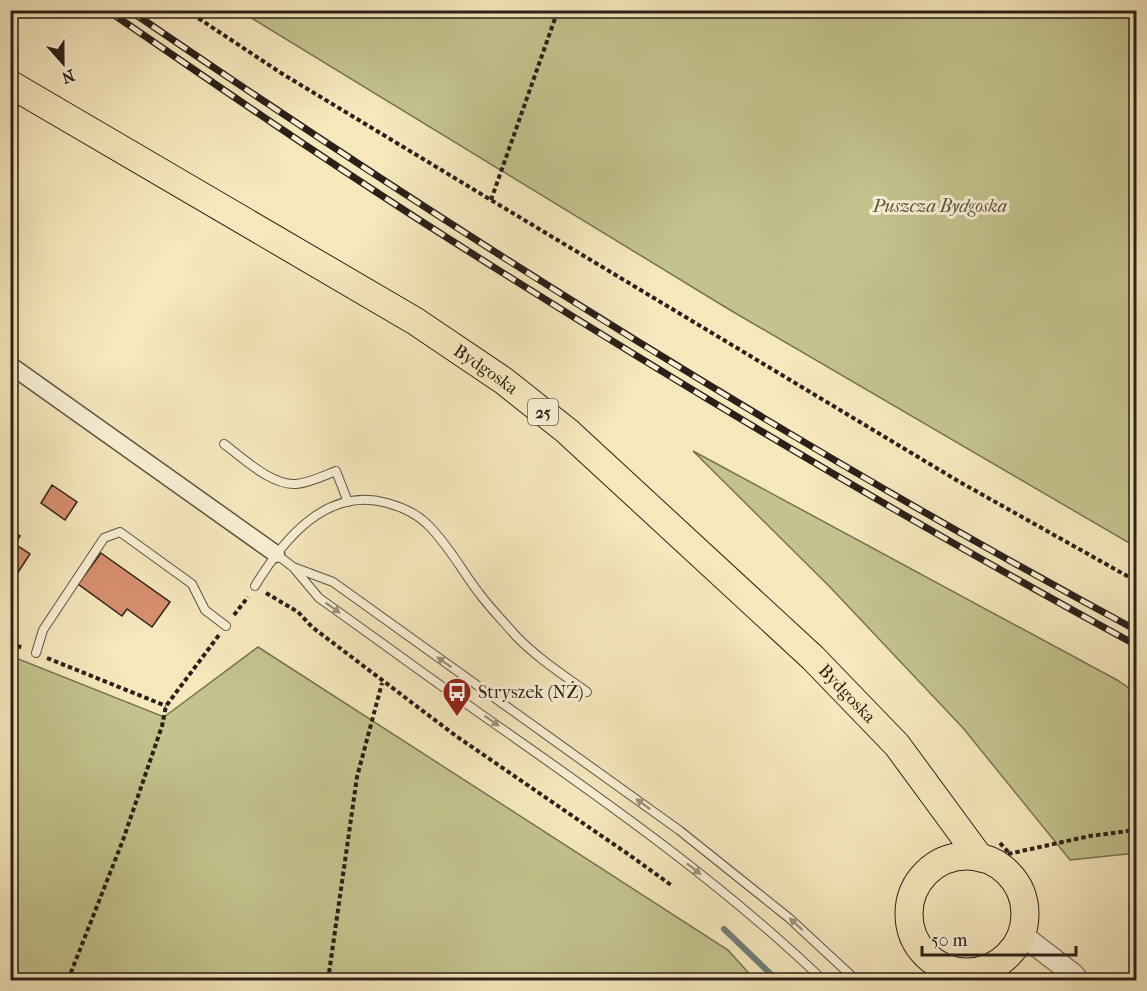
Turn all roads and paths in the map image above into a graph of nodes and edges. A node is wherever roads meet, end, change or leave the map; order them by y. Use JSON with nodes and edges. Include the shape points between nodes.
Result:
{"nodes":[{"id":1,"x":186,"y":10,"type":"edge"},
{"id":2,"x":558,"y":10,"type":"edge"},
{"id":3,"x":10,"y":84,"type":"edge"},
{"id":4,"x":491,"y":200,"type":"junction"},
{"id":5,"x":10,"y":365,"type":"edge"},
{"id":6,"x":224,"y":444,"type":"dead end"},
{"id":7,"x":348,"y":501,"type":"junction"},
{"id":8,"x":276,"y":554,"type":"junction"},
{"id":9,"x":292,"y":567,"type":"junction"},
{"id":10,"x":1137,"y":581,"type":"edge"},
{"id":11,"x":255,"y":586,"type":"junction"},
{"id":12,"x":226,"y":626,"type":"junction"},
{"id":13,"x":10,"y":643,"type":"edge"},
{"id":14,"x":36,"y":653,"type":"junction"},
{"id":15,"x":382,"y":682,"type":"junction"},
{"id":16,"x":587,"y":692,"type":"dead end"},
{"id":17,"x":166,"y":706,"type":"junction"},
{"id":18,"x":1137,"y":831,"type":"edge"},
{"id":19,"x":1010,"y":854,"type":"dead end"},
{"id":20,"x":980,"y":858,"type":"junction"},
{"id":21,"x":671,"y":885,"type":"dead end"},
{"id":22,"x":1021,"y":934,"type":"junction"},
{"id":23,"x":953,"y":975,"type":"edge"},
{"id":24,"x":68,"y":981,"type":"edge"},
{"id":25,"x":328,"y":981,"type":"edge"},
{"id":26,"x":823,"y":981,"type":"edge"},
{"id":27,"x":856,"y":981,"type":"edge"},
{"id":28,"x":1078,"y":981,"type":"edge"}],
"edges":[{"from":1,"to":4,"type":"path","via":[[281,73]]},
{"from":2,"to":4,"type":"path"},
{"from":3,"to":20,"type":"main road","name":"Bydgoska","number":"25","via":[[415,321],[504,381],[567,431],[813,658],[882,729]]},
{"from":4,"to":10,"type":"path","via":[[948,475]]},
{"from":5,"to":8,"type":"street"},
{"from":6,"to":7,"type":"lane","via":[[273,480],[286,484],[304,483],[336,471]]},
{"from":7,"to":8,"type":"lane","via":[[322,510]]},
{"from":7,"to":16,"type":"lane","via":[[384,502],[420,518],[518,637]]},
{"from":8,"to":9,"type":"lane"},
{"from":8,"to":11,"type":"lane"},
{"from":9,"to":26,"type":"lane","one_way":true,"via":[[319,598],[654,838],[744,909]]},
{"from":27,"to":9,"type":"lane","one_way":true,"via":[[789,918],[679,830],[333,582]]},
{"from":11,"to":12,"type":"path"},
{"from":11,"to":15,"type":"path","via":[[298,612]]},
{"from":12,"to":14,"type":"lane","via":[[205,610],[192,584],[120,532],[104,538],[43,630]]},
{"from":12,"to":17,"type":"path"},
{"from":13,"to":14,"type":"path"},
{"from":14,"to":17,"type":"path"},
{"from":15,"to":21,"type":"path"},
{"from":15,"to":25,"type":"path","via":[[357,777]]},
{"from":17,"to":24,"type":"path","via":[[123,840]]},
{"from":18,"to":19,"type":"path","via":[[1090,836]]},
{"from":20,"to":22,"type":"main road","number":"25","via":[[1003,868],[1018,887],[1025,910]]},
{"from":20,"to":23,"type":"main road","via":[[956,857],[934,867],[918,885],[910,908],[912,931],[924,952]]},
{"from":22,"to":23,"type":"main road","via":[[1000,962]]},
{"from":22,"to":28,"type":"street"}]}
